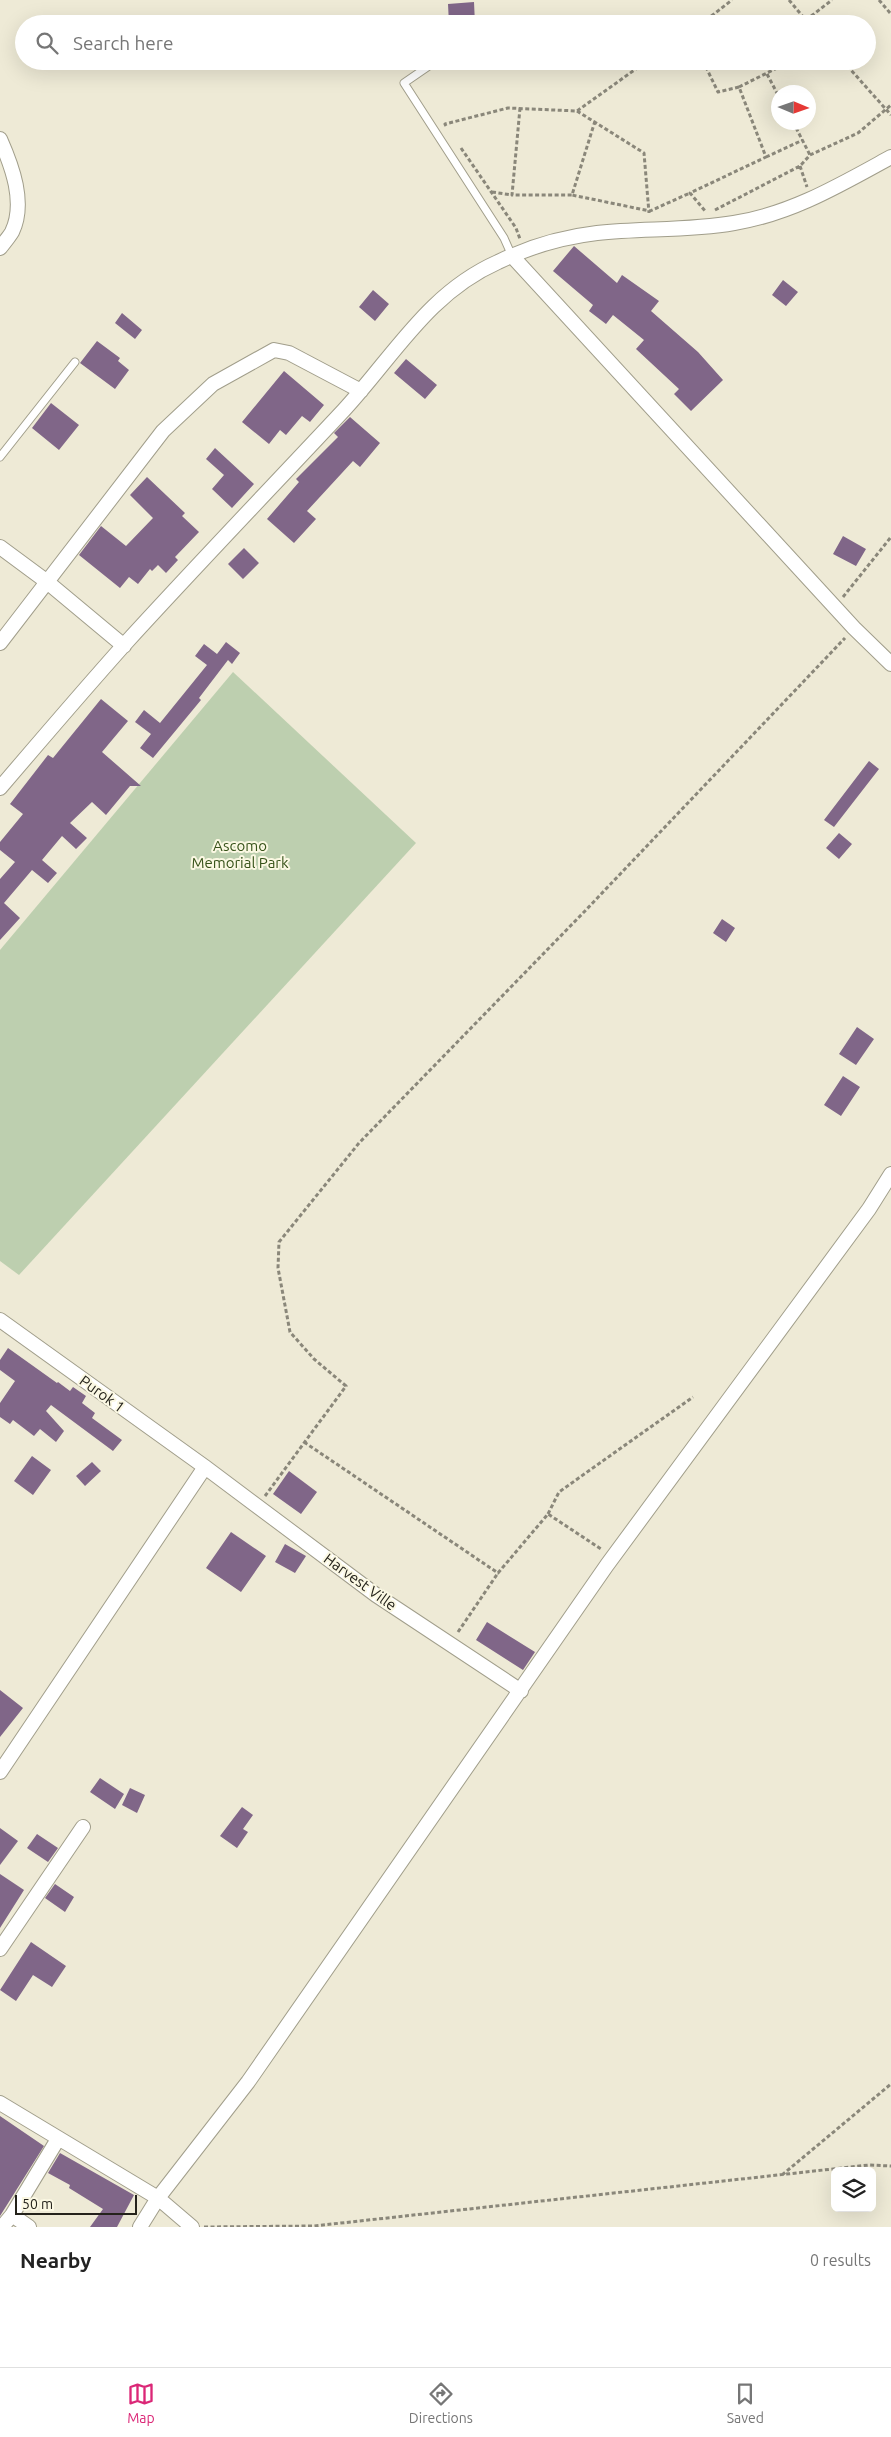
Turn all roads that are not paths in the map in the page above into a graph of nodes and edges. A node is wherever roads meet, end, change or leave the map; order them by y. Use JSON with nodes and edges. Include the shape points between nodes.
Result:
{"nodes":[{"id":1,"x":423,"y":70,"type":"edge"},
{"id":2,"x":0,"y":139,"type":"edge"},
{"id":3,"x":891,"y":158,"type":"edge"},
{"id":4,"x":0,"y":248,"type":"edge"},
{"id":5,"x":512,"y":256,"type":"junction"},
{"id":6,"x":75,"y":362,"type":"dead end"},
{"id":7,"x":361,"y":392,"type":"junction"},
{"id":8,"x":0,"y":457,"type":"edge"},
{"id":9,"x":0,"y":547,"type":"edge"},
{"id":10,"x":46,"y":581,"type":"junction"},
{"id":11,"x":0,"y":643,"type":"edge"},
{"id":12,"x":124,"y":646,"type":"junction"},
{"id":13,"x":891,"y":664,"type":"edge"},
{"id":14,"x":0,"y":788,"type":"edge"},
{"id":15,"x":891,"y":1174,"type":"edge"},
{"id":16,"x":0,"y":1320,"type":"edge"},
{"id":17,"x":205,"y":1467,"type":"junction"},
{"id":18,"x":521,"y":1691,"type":"junction"},
{"id":19,"x":0,"y":1772,"type":"edge"},
{"id":20,"x":83,"y":1827,"type":"dead end"},
{"id":21,"x":0,"y":1949,"type":"edge"},
{"id":22,"x":0,"y":2103,"type":"edge"},
{"id":23,"x":58,"y":2140,"type":"junction"},
{"id":24,"x":158,"y":2198,"type":"junction"},
{"id":25,"x":12,"y":2215,"type":"junction"},
{"id":26,"x":2,"y":2227,"type":"edge"},
{"id":27,"x":29,"y":2227,"type":"edge"},
{"id":28,"x":140,"y":2227,"type":"edge"},
{"id":29,"x":191,"y":2227,"type":"edge"}],
"edges":[{"from":1,"to":5,"type":"lane","via":[[404,84],[504,238]]},
{"from":2,"to":4,"type":"street","via":[[17,192],[12,231]]},
{"from":3,"to":5,"type":"street","via":[[797,207],[759,218],[712,226],[595,233],[539,245]]},
{"from":5,"to":7,"type":"street","via":[[456,285],[430,308]]},
{"from":5,"to":13,"type":"street","via":[[854,628]]},
{"from":6,"to":8,"type":"lane"},
{"from":7,"to":10,"type":"street","via":[[289,353],[274,350],[256,358],[214,384],[162,431]]},
{"from":7,"to":12,"type":"street"},
{"from":9,"to":10,"type":"street"},
{"from":10,"to":11,"type":"street"},
{"from":10,"to":12,"type":"street"},
{"from":12,"to":14,"type":"street"},
{"from":15,"to":18,"type":"street"},
{"from":16,"to":17,"type":"street","name":"Purok 1"},
{"from":17,"to":18,"type":"street","name":"Harvest Ville","via":[[376,1595]]},
{"from":17,"to":19,"type":"street"},
{"from":18,"to":24,"type":"street","via":[[248,2082]]},
{"from":20,"to":21,"type":"street"},
{"from":22,"to":23,"type":"street"},
{"from":23,"to":24,"type":"street"},
{"from":23,"to":25,"type":"street"},
{"from":24,"to":28,"type":"street"},
{"from":24,"to":29,"type":"street"},
{"from":25,"to":26,"type":"street"},
{"from":25,"to":27,"type":"street"}]}
